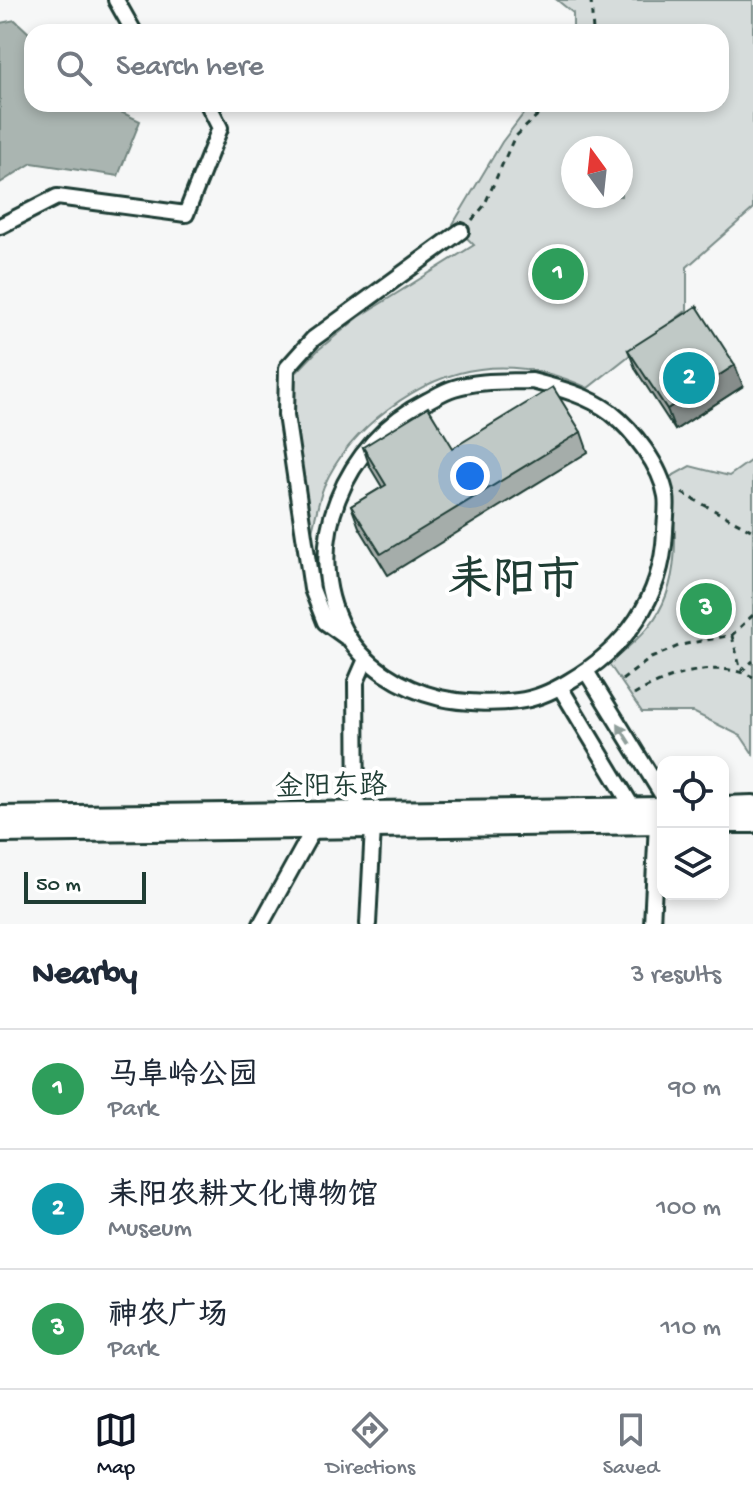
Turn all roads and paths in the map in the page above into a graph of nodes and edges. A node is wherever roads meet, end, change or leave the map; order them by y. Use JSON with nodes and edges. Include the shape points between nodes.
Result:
{"nodes":[{"id":1,"x":116,"y":0,"type":"edge"},
{"id":2,"x":591,"y":0,"type":"edge"},
{"id":3,"x":130,"y":24,"type":"edge"},
{"id":4,"x":592,"y":24,"type":"edge"},
{"id":5,"x":212,"y":112,"type":"edge"},
{"id":6,"x":541,"y":112,"type":"edge"},
{"id":7,"x":0,"y":226,"type":"edge"},
{"id":8,"x":461,"y":231,"type":"joint"},
{"id":9,"x":662,"y":484,"type":"junction"},
{"id":10,"x":753,"y":531,"type":"edge"},
{"id":11,"x":753,"y":615,"type":"edge"},
{"id":12,"x":732,"y":635,"type":"junction"},
{"id":13,"x":349,"y":640,"type":"junction"},
{"id":14,"x":366,"y":659,"type":"junction"},
{"id":15,"x":753,"y":661,"type":"edge"},
{"id":16,"x":586,"y":671,"type":"junction"},
{"id":17,"x":741,"y":671,"type":"junction"},
{"id":18,"x":753,"y":677,"type":"edge"},
{"id":19,"x":622,"y":680,"type":"dead end"},
{"id":20,"x":560,"y":687,"type":"junction"},
{"id":21,"x":634,"y":695,"type":"dead end"},
{"id":22,"x":657,"y":786,"type":"edge"},
{"id":23,"x":753,"y":806,"type":"edge"},
{"id":24,"x":729,"y":807,"type":"edge"},
{"id":25,"x":633,"y":808,"type":"junction"},
{"id":26,"x":0,"y":817,"type":"edge"},
{"id":27,"x":657,"y":817,"type":"edge"},
{"id":28,"x":657,"y":818,"type":"edge"},
{"id":29,"x":362,"y":822,"type":"junction"},
{"id":30,"x":729,"y":822,"type":"edge"},
{"id":31,"x":753,"y":822,"type":"edge"},
{"id":32,"x":314,"y":828,"type":"junction"},
{"id":33,"x":660,"y":828,"type":"edge"},
{"id":34,"x":0,"y":832,"type":"edge"},
{"id":35,"x":261,"y":924,"type":"edge"},
{"id":36,"x":368,"y":924,"type":"edge"},
{"id":37,"x":652,"y":924,"type":"edge"}],
"edges":[{"from":1,"to":3,"type":"street"},
{"from":2,"to":4,"type":"path"},
{"from":5,"to":7,"type":"street","via":[[220,128],[186,214],[57,197]]},
{"from":6,"to":8,"type":"path","via":[[514,138],[484,206]]},
{"from":8,"to":13,"type":"street","via":[[313,339],[287,368],[286,415],[312,589],[325,622]]},
{"from":9,"to":10,"type":"path"},
{"from":9,"to":13,"type":"street","via":[[627,428],[585,398],[532,381],[452,388],[394,420],[371,442],[337,496],[327,563],[330,596]]},
{"from":9,"to":16,"type":"street","via":[[664,545],[653,592],[628,633]]},
{"from":11,"to":12,"type":"path"},
{"from":12,"to":17,"type":"path"},
{"from":12,"to":19,"type":"path","via":[[681,645],[651,658]]},
{"from":13,"to":14,"type":"street"},
{"from":14,"to":20,"type":"street","via":[[421,694],[455,701],[518,701]]},
{"from":14,"to":29,"type":"street","via":[[356,682]]},
{"from":15,"to":17,"type":"path"},
{"from":16,"to":20,"type":"street"},
{"from":22,"to":16,"type":"street","one_way":true},
{"from":17,"to":18,"type":"path"},
{"from":17,"to":21,"type":"path","via":[[690,672],[656,681]]},
{"from":20,"to":25,"type":"street"},
{"from":23,"to":24,"type":"main road"},
{"from":25,"to":27,"type":"main road","name":"金阳东路"},
{"from":25,"to":29,"type":"main road","name":"金阳东路"},
{"from":26,"to":29,"type":"main road","name":"金阳东路"},
{"from":28,"to":29,"type":"main road","name":"金阳东路"},
{"from":29,"to":32,"type":"main road","name":"金阳东路"},
{"from":29,"to":36,"type":"street"},
{"from":30,"to":31,"type":"main road"},
{"from":32,"to":34,"type":"main road","name":"金阳东路"},
{"from":32,"to":35,"type":"street"},
{"from":33,"to":37,"type":"street"}]}
